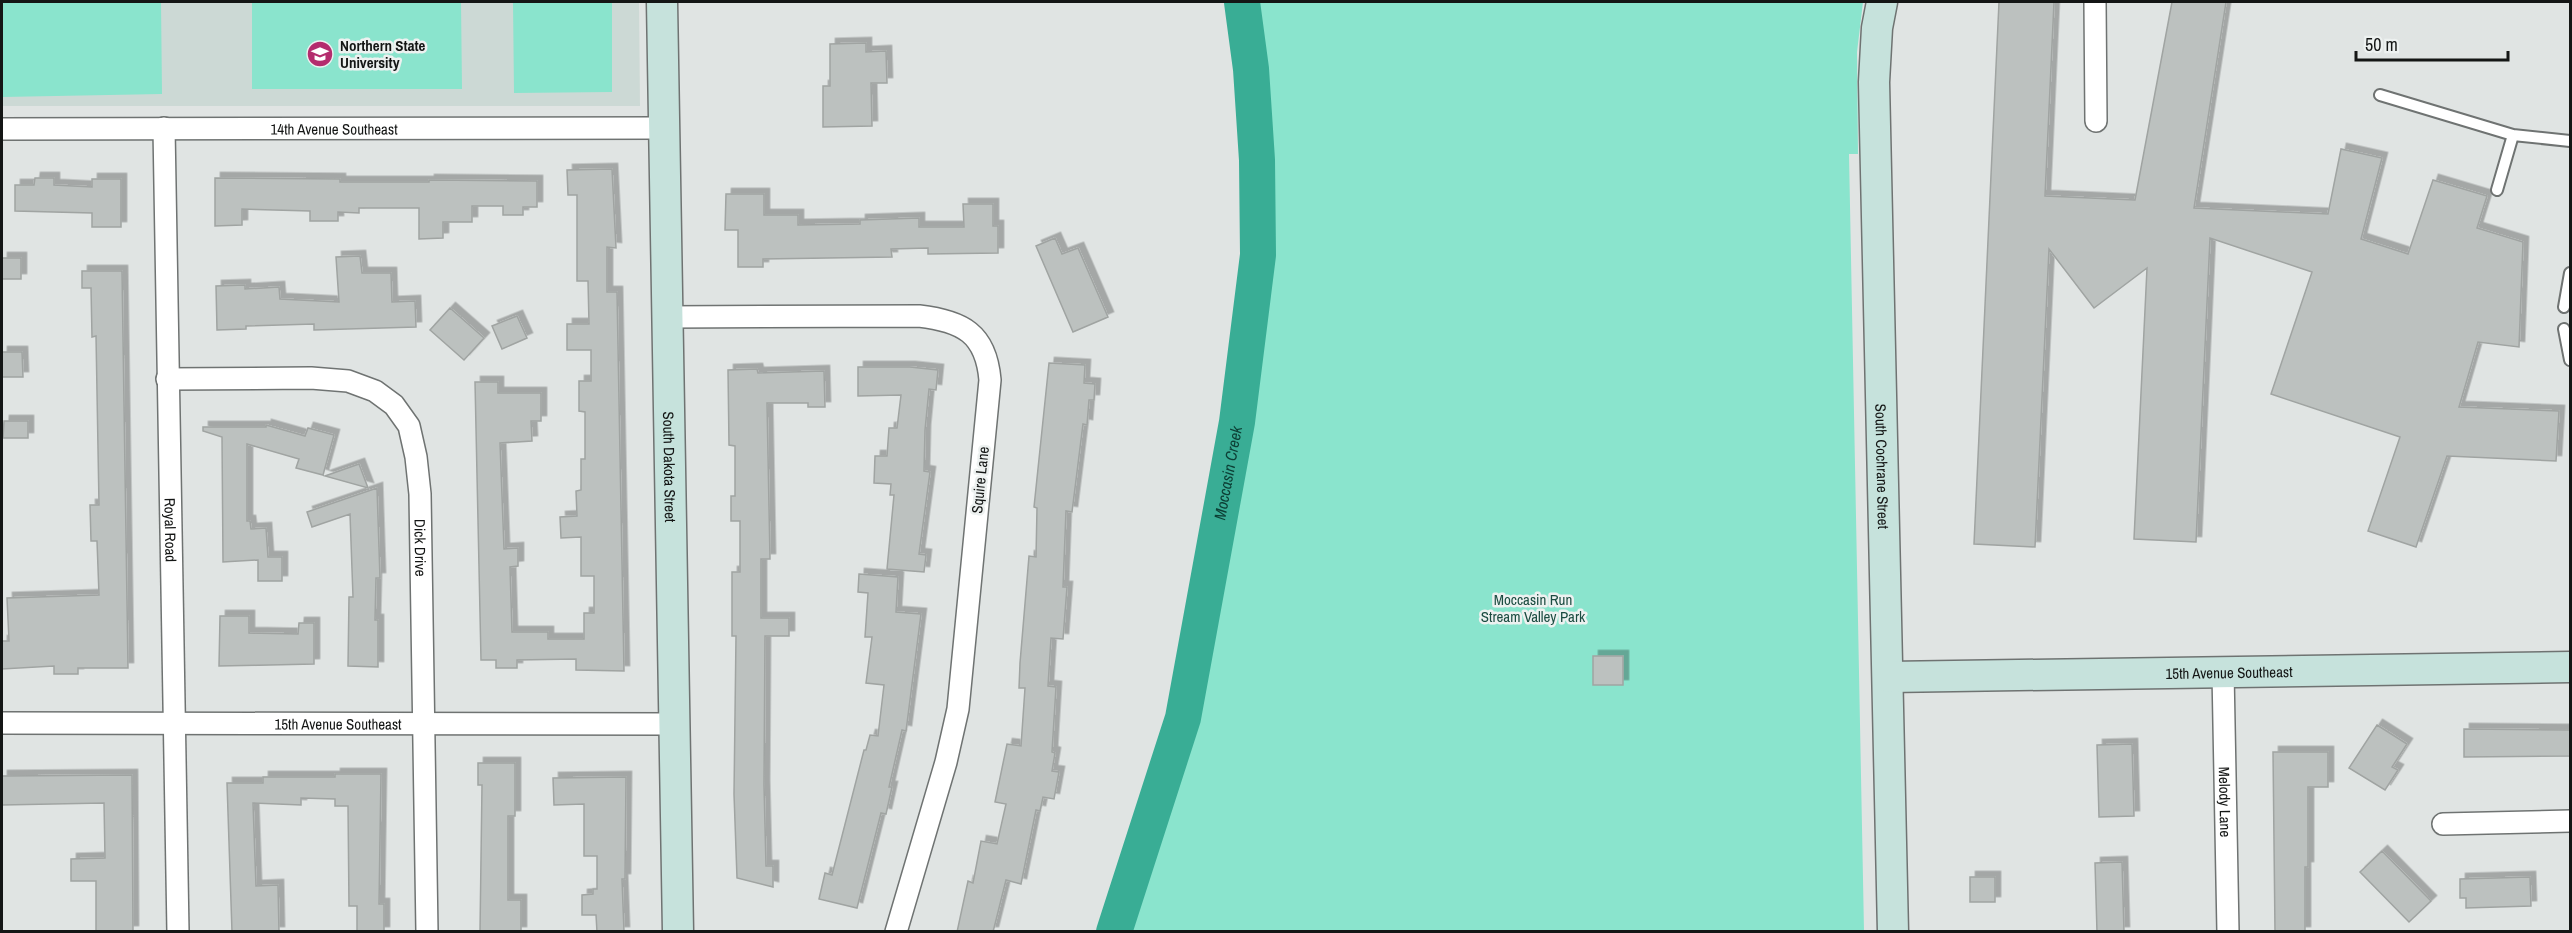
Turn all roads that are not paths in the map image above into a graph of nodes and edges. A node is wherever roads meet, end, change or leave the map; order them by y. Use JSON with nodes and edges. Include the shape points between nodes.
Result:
{"nodes":[{"id":1,"x":662,"y":2,"type":"edge"},
{"id":2,"x":1882,"y":2,"type":"edge"},
{"id":3,"x":2095,"y":2,"type":"edge"},
{"id":4,"x":2380,"y":94,"type":"dead end"},
{"id":5,"x":2096,"y":122,"type":"dead end"},
{"id":6,"x":164,"y":128,"type":"junction"},
{"id":7,"x":664,"y":128,"type":"junction"},
{"id":8,"x":2,"y":129,"type":"edge"},
{"id":9,"x":2513,"y":135,"type":"junction"},
{"id":10,"x":2571,"y":141,"type":"edge"},
{"id":11,"x":2497,"y":190,"type":"dead end"},
{"id":12,"x":2571,"y":273,"type":"edge"},
{"id":13,"x":2564,"y":307,"type":"dead end"},
{"id":14,"x":667,"y":317,"type":"junction"},
{"id":15,"x":2564,"y":329,"type":"dead end"},
{"id":16,"x":2571,"y":360,"type":"edge"},
{"id":17,"x":167,"y":379,"type":"junction"},
{"id":18,"x":2571,"y":667,"type":"edge"},
{"id":19,"x":2223,"y":672,"type":"junction"},
{"id":20,"x":1889,"y":677,"type":"junction"},
{"id":21,"x":2,"y":723,"type":"edge"},
{"id":22,"x":174,"y":724,"type":"junction"},
{"id":23,"x":424,"y":724,"type":"junction"},
{"id":24,"x":674,"y":724,"type":"junction"},
{"id":25,"x":2571,"y":821,"type":"edge"},
{"id":26,"x":2443,"y":824,"type":"dead end"},
{"id":27,"x":178,"y":932,"type":"edge"},
{"id":28,"x":427,"y":932,"type":"edge"},
{"id":29,"x":678,"y":932,"type":"edge"},
{"id":30,"x":896,"y":932,"type":"edge"},
{"id":31,"x":1893,"y":932,"type":"edge"},
{"id":32,"x":2228,"y":932,"type":"edge"}],
"edges":[{"from":1,"to":7,"type":"street","name":"South Dakota Street"},
{"from":2,"to":20,"type":"street","name":"South Cochrane Street","via":[[1874,82]]},
{"from":3,"to":5,"type":"street"},
{"from":4,"to":9,"type":"lane"},
{"from":6,"to":7,"type":"street","name":"14th Avenue Southeast"},
{"from":6,"to":8,"type":"street","name":"14th Avenue Southeast"},
{"from":6,"to":17,"type":"street","name":"Royal Road"},
{"from":7,"to":14,"type":"street","name":"South Dakota Street"},
{"from":9,"to":10,"type":"lane"},
{"from":9,"to":11,"type":"lane"},
{"from":12,"to":13,"type":"lane"},
{"from":14,"to":24,"type":"street","name":"South Dakota Street"},
{"from":14,"to":30,"type":"street","name":"Squire Lane","via":[[940,318],[973,334],[984,348],[990,380],[958,709]]},
{"from":15,"to":16,"type":"lane"},
{"from":17,"to":22,"type":"street","name":"Royal Road"},
{"from":17,"to":23,"type":"street","name":"Dick Drive","via":[[348,381],[375,391],[394,405],[409,426],[420,494]]},
{"from":18,"to":19,"type":"street","name":"15th Avenue Southeast"},
{"from":19,"to":20,"type":"street","name":"15th Avenue Southeast"},
{"from":19,"to":32,"type":"street","name":"Melody Lane"},
{"from":20,"to":31,"type":"street","name":"South Cochrane Street"},
{"from":21,"to":22,"type":"street","name":"15th Avenue Southeast"},
{"from":22,"to":23,"type":"street","name":"15th Avenue Southeast"},
{"from":22,"to":27,"type":"street","name":"Royal Road"},
{"from":23,"to":24,"type":"street","name":"15th Avenue Southeast"},
{"from":23,"to":28,"type":"street","name":"Dick Drive"},
{"from":24,"to":29,"type":"street","name":"South Dakota Street"},
{"from":25,"to":26,"type":"street"}]}
